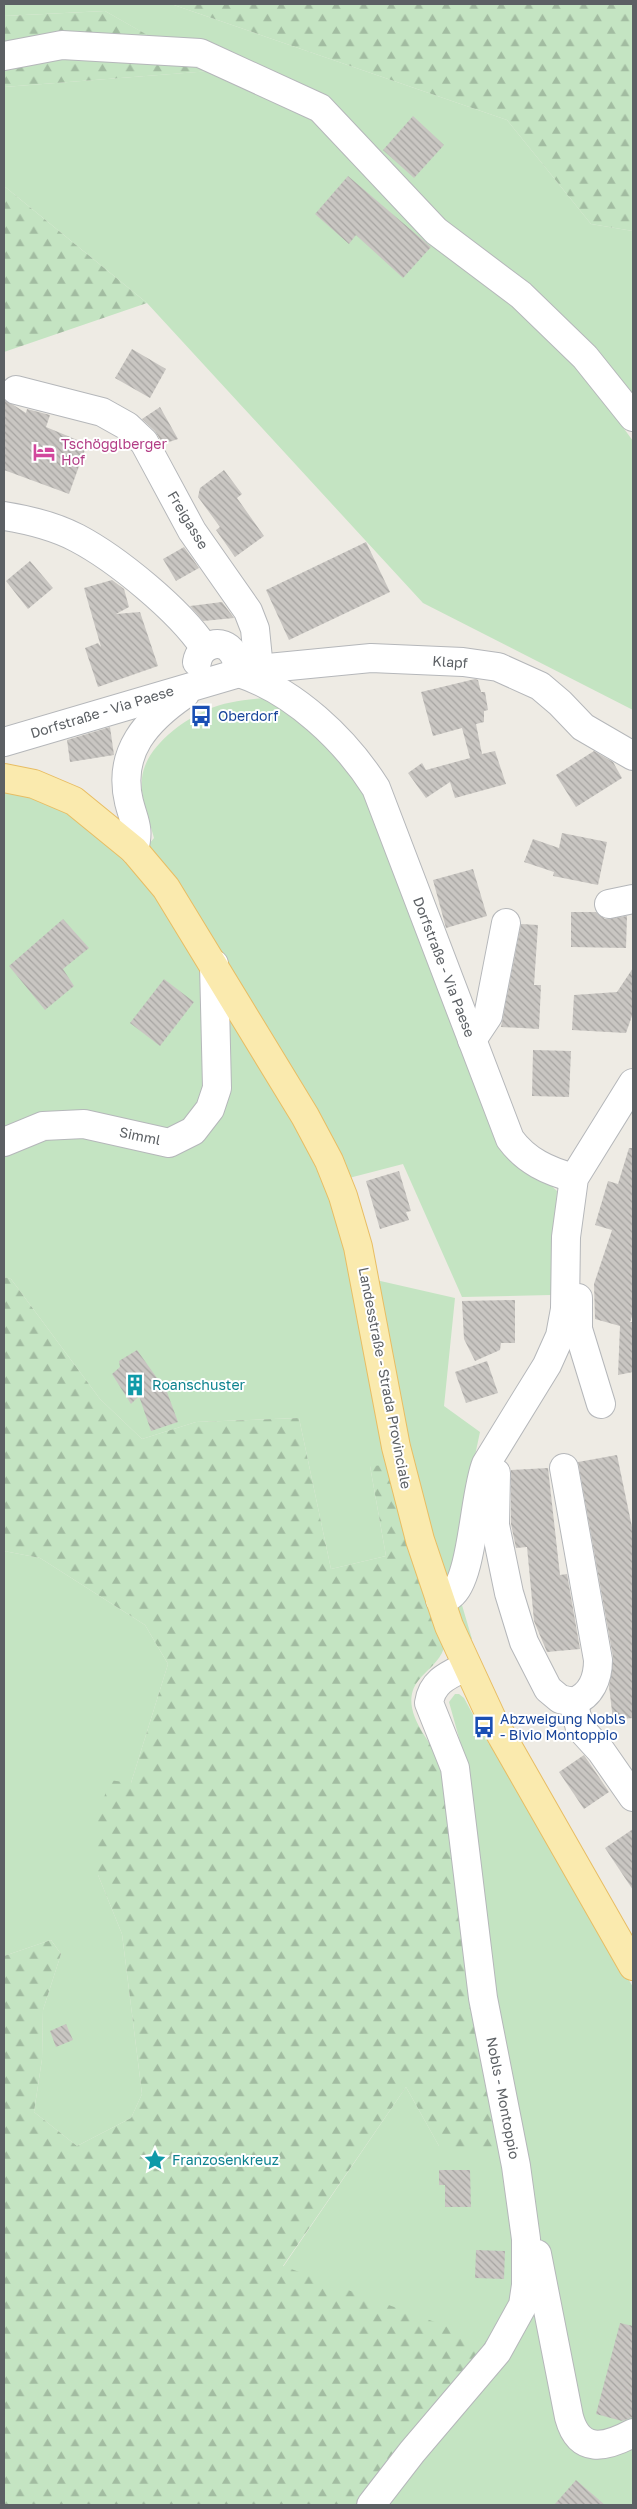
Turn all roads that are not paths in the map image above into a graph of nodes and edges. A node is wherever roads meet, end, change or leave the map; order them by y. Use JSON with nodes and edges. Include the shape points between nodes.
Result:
{"nodes":[{"id":1,"x":4,"y":56,"type":"edge"},
{"id":2,"x":624,"y":387,"type":"edge"},
{"id":3,"x":16,"y":390,"type":"dead end"},
{"id":4,"x":633,"y":417,"type":"edge"},
{"id":5,"x":4,"y":516,"type":"edge"},
{"id":6,"x":204,"y":647,"type":"junction"},
{"id":7,"x":249,"y":671,"type":"junction"},
{"id":8,"x":200,"y":683,"type":"junction"},
{"id":9,"x":4,"y":742,"type":"edge"},
{"id":10,"x":633,"y":756,"type":"edge"},
{"id":11,"x":4,"y":778,"type":"edge"},
{"id":12,"x":134,"y":850,"type":"junction"},
{"id":13,"x":506,"y":923,"type":"dead end"},
{"id":14,"x":214,"y":964,"type":"junction"},
{"id":15,"x":472,"y":1040,"type":"junction"},
{"id":16,"x":633,"y":1083,"type":"edge"},
{"id":17,"x":4,"y":1142,"type":"edge"},
{"id":18,"x":574,"y":1178,"type":"junction"},
{"id":19,"x":566,"y":1237,"type":"junction"},
{"id":20,"x":601,"y":1404,"type":"dead end"},
{"id":21,"x":486,"y":1464,"type":"junction"},
{"id":22,"x":564,"y":1468,"type":"dead end"},
{"id":23,"x":440,"y":1600,"type":"junction"},
{"id":24,"x":467,"y":1666,"type":"junction"},
{"id":25,"x":573,"y":1702,"type":"junction"},
{"id":26,"x":633,"y":1798,"type":"edge"},
{"id":27,"x":633,"y":1966,"type":"edge"},
{"id":28,"x":526,"y":2239,"type":"junction"},
{"id":29,"x":633,"y":2433,"type":"edge"},
{"id":30,"x":371,"y":2505,"type":"edge"}],
"edges":[{"from":1,"to":2,"type":"street","via":[[62,45],[200,54],[320,108],[436,231],[521,295],[585,357]]},
{"from":2,"to":4,"type":"street"},
{"from":3,"to":7,"type":"street","name":"Freigasse","via":[[102,412],[127,426],[144,442],[192,531],[248,611],[255,629]]},
{"from":5,"to":6,"type":"street","via":[[54,528],[99,551],[182,619]]},
{"from":6,"to":7,"type":"street","via":[[212,644],[226,646]]},
{"from":6,"to":8,"type":"street","via":[[197,662]]},
{"from":7,"to":8,"type":"street","name":"Dorfstraße - Via Paese"},
{"from":7,"to":10,"type":"street","name":"Klapf","via":[[371,658],[463,662],[498,667],[540,686],[582,727]]},
{"from":7,"to":15,"type":"street","name":"Dorfstraße - Via Paese","via":[[253,678],[286,696],[335,735],[366,771],[376,788]]},
{"from":8,"to":9,"type":"street","name":"Dorfstraße - Via Paese"},
{"from":8,"to":12,"type":"street","name":"Dorfstraße - Via Paese","via":[[152,721],[128,759],[129,802],[138,826]]},
{"from":11,"to":12,"type":"main road","name":"Landesstraße - Strada Provinciale","via":[[34,784],[74,801]]},
{"from":12,"to":14,"type":"main road","name":"Landesstraße - Strada Provinciale","via":[[166,888]]},
{"from":13,"to":15,"type":"street","via":[[488,1016]]},
{"from":14,"to":17,"type":"street","name":"Simml","via":[[217,1088],[210,1109],[193,1130],[169,1143],[84,1124],[43,1126]]},
{"from":14,"to":23,"type":"main road","name":"Landesstraße - Strada Provinciale","via":[[305,1116],[343,1196],[358,1247],[396,1447],[420,1540]]},
{"from":15,"to":18,"type":"street","name":"Dorfstraße - Via Paese","via":[[510,1139],[535,1163]]},
{"from":16,"to":18,"type":"street"},
{"from":18,"to":19,"type":"street"},
{"from":19,"to":20,"type":"street","via":[[578,1243],[578,1329]]},
{"from":19,"to":21,"type":"street","via":[[566,1309],[560,1336],[547,1366]]},
{"from":21,"to":23,"type":"street","via":[[480,1479],[462,1578],[451,1595]]},
{"from":21,"to":25,"type":"street","via":[[497,1475],[495,1525],[524,1642],[548,1689],[560,1699]]},
{"from":22,"to":25,"type":"street","via":[[598,1660],[591,1688],[580,1700]]},
{"from":23,"to":24,"type":"main road","name":"Landesstraße - Strada Provinciale"},
{"from":24,"to":27,"type":"main road","name":"Landesstraße - Strada Provinciale","via":[[492,1719]]},
{"from":24,"to":28,"type":"street","name":"Nobls - Montoppio","via":[[435,1684],[428,1702],[455,1768],[483,1998],[516,2166]]},
{"from":25,"to":26,"type":"street","via":[[580,1728],[601,1751]]},
{"from":28,"to":29,"type":"street","via":[[538,2259],[569,2417],[576,2436],[599,2446],[612,2444]]},
{"from":28,"to":30,"type":"street","name":"Nobls - Montoppio","via":[[523,2305],[506,2338]]}]}
